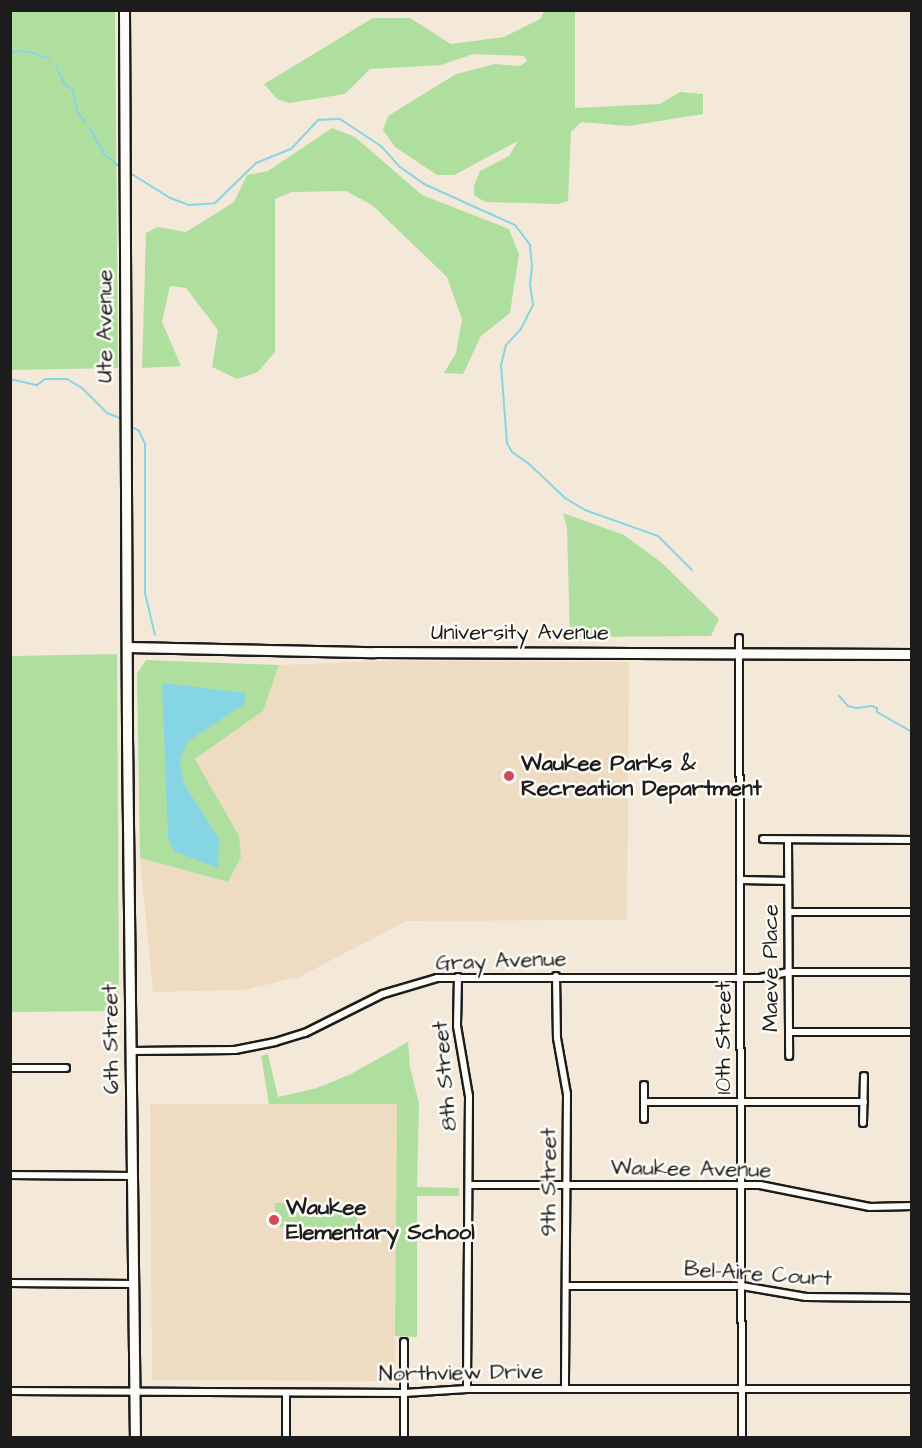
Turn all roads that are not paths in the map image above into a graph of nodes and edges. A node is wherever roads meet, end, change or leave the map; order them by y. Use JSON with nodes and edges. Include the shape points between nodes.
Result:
{"nodes":[{"id":1,"x":124,"y":10,"type":"edge"},
{"id":2,"x":739,"y":638,"type":"dead end"},
{"id":3,"x":128,"y":644,"type":"junction"},
{"id":4,"x":740,"y":653,"type":"junction"},
{"id":5,"x":912,"y":654,"type":"edge"},
{"id":6,"x":763,"y":839,"type":"dead end"},
{"id":7,"x":789,"y":840,"type":"junction"},
{"id":8,"x":912,"y":840,"type":"edge"},
{"id":9,"x":742,"y":880,"type":"junction"},
{"id":10,"x":788,"y":880,"type":"junction"},
{"id":11,"x":789,"y":912,"type":"junction"},
{"id":12,"x":912,"y":912,"type":"edge"},
{"id":13,"x":789,"y":972,"type":"junction"},
{"id":14,"x":912,"y":972,"type":"edge"},
{"id":15,"x":458,"y":976,"type":"junction"},
{"id":16,"x":556,"y":976,"type":"junction"},
{"id":17,"x":742,"y":977,"type":"junction"},
{"id":18,"x":789,"y":1032,"type":"junction"},
{"id":19,"x":912,"y":1032,"type":"edge"},
{"id":20,"x":131,"y":1051,"type":"junction"},
{"id":21,"x":789,"y":1056,"type":"dead end"},
{"id":22,"x":10,"y":1068,"type":"edge"},
{"id":23,"x":66,"y":1068,"type":"dead end"},
{"id":24,"x":864,"y":1076,"type":"dead end"},
{"id":25,"x":644,"y":1085,"type":"dead end"},
{"id":26,"x":645,"y":1102,"type":"junction"},
{"id":27,"x":742,"y":1102,"type":"junction"},
{"id":28,"x":864,"y":1102,"type":"junction"},
{"id":29,"x":644,"y":1119,"type":"dead end"},
{"id":30,"x":863,"y":1123,"type":"dead end"},
{"id":31,"x":10,"y":1175,"type":"edge"},
{"id":32,"x":132,"y":1176,"type":"junction"},
{"id":33,"x":743,"y":1184,"type":"junction"},
{"id":34,"x":469,"y":1185,"type":"junction"},
{"id":35,"x":567,"y":1185,"type":"junction"},
{"id":36,"x":912,"y":1206,"type":"edge"},
{"id":37,"x":10,"y":1283,"type":"edge"},
{"id":38,"x":134,"y":1284,"type":"junction"},
{"id":39,"x":741,"y":1286,"type":"junction"},
{"id":40,"x":566,"y":1287,"type":"junction"},
{"id":41,"x":912,"y":1298,"type":"edge"},
{"id":42,"x":404,"y":1342,"type":"dead end"},
{"id":43,"x":467,"y":1389,"type":"junction"},
{"id":44,"x":566,"y":1389,"type":"junction"},
{"id":45,"x":742,"y":1389,"type":"junction"},
{"id":46,"x":912,"y":1389,"type":"edge"},
{"id":47,"x":10,"y":1391,"type":"edge"},
{"id":48,"x":135,"y":1392,"type":"junction"},
{"id":49,"x":286,"y":1392,"type":"junction"},
{"id":50,"x":404,"y":1392,"type":"junction"},
{"id":51,"x":135,"y":1437,"type":"edge"},
{"id":52,"x":286,"y":1437,"type":"edge"},
{"id":53,"x":404,"y":1437,"type":"edge"},
{"id":54,"x":742,"y":1437,"type":"edge"}],
"edges":[{"from":1,"to":3,"type":"main road","name":"Ute Avenue"},
{"from":2,"to":4,"type":"street","name":"10th Street"},
{"from":3,"to":4,"type":"main road","name":"University Avenue","via":[[374,652]]},
{"from":3,"to":20,"type":"main road","name":"6th Street"},
{"from":4,"to":5,"type":"main road","name":"University Avenue"},
{"from":4,"to":9,"type":"street","name":"10th Street"},
{"from":6,"to":7,"type":"street"},
{"from":7,"to":8,"type":"street"},
{"from":7,"to":10,"type":"street","name":"Maeve Place"},
{"from":9,"to":10,"type":"street"},
{"from":9,"to":17,"type":"street","name":"10th Street"},
{"from":10,"to":11,"type":"street","name":"Maeve Place"},
{"from":11,"to":12,"type":"street"},
{"from":11,"to":13,"type":"street","name":"Maeve Place"},
{"from":13,"to":14,"type":"street","name":"Gray Avenue"},
{"from":13,"to":17,"type":"street","name":"Gray Avenue"},
{"from":13,"to":18,"type":"street","name":"Maeve Place"},
{"from":15,"to":16,"type":"street","name":"Gray Avenue"},
{"from":15,"to":20,"type":"street","name":"Gray Avenue","via":[[416,982],[305,1033],[275,1042],[235,1050]]},
{"from":15,"to":34,"type":"street","name":"8th Street","via":[[457,1026],[469,1096]]},
{"from":16,"to":17,"type":"street","name":"Gray Avenue"},
{"from":16,"to":35,"type":"street","name":"9th Street","via":[[557,1038],[567,1094]]},
{"from":17,"to":27,"type":"street","name":"10th Street"},
{"from":18,"to":19,"type":"street"},
{"from":18,"to":21,"type":"street","name":"Maeve Place"},
{"from":20,"to":32,"type":"main road","name":"6th Street"},
{"from":22,"to":23,"type":"street"},
{"from":24,"to":28,"type":"street"},
{"from":25,"to":26,"type":"street"},
{"from":26,"to":27,"type":"street"},
{"from":26,"to":29,"type":"street"},
{"from":27,"to":28,"type":"street"},
{"from":27,"to":33,"type":"street","name":"10th Street"},
{"from":28,"to":30,"type":"street"},
{"from":31,"to":32,"type":"street"},
{"from":32,"to":38,"type":"main road","name":"6th Street"},
{"from":33,"to":35,"type":"street","name":"Waukee Avenue"},
{"from":33,"to":36,"type":"street","name":"Waukee Avenue","via":[[870,1207]]},
{"from":33,"to":39,"type":"street","name":"10th Street"},
{"from":34,"to":35,"type":"street","name":"Waukee Avenue"},
{"from":34,"to":43,"type":"street","name":"8th Street"},
{"from":35,"to":40,"type":"street","name":"9th Street"},
{"from":37,"to":38,"type":"street"},
{"from":38,"to":48,"type":"main road","name":"6th Street"},
{"from":39,"to":40,"type":"street","name":"Bel-Aire Court"},
{"from":39,"to":41,"type":"street","name":"Bel-Aire Court","via":[[806,1297]]},
{"from":39,"to":45,"type":"street","name":"10th Street"},
{"from":40,"to":44,"type":"street","name":"9th Street"},
{"from":42,"to":50,"type":"street"},
{"from":43,"to":44,"type":"street","name":"Northview Drive"},
{"from":43,"to":50,"type":"street","name":"Northview Drive"},
{"from":44,"to":45,"type":"street","name":"Northview Drive"},
{"from":45,"to":46,"type":"street","name":"Northview Drive"},
{"from":45,"to":54,"type":"street","name":"10th Street"},
{"from":47,"to":48,"type":"street","name":"Northview Drive"},
{"from":48,"to":49,"type":"street","name":"Northview Drive"},
{"from":48,"to":51,"type":"main road","name":"6th Street"},
{"from":49,"to":50,"type":"street","name":"Northview Drive"},
{"from":49,"to":52,"type":"street"},
{"from":50,"to":53,"type":"street"}]}
